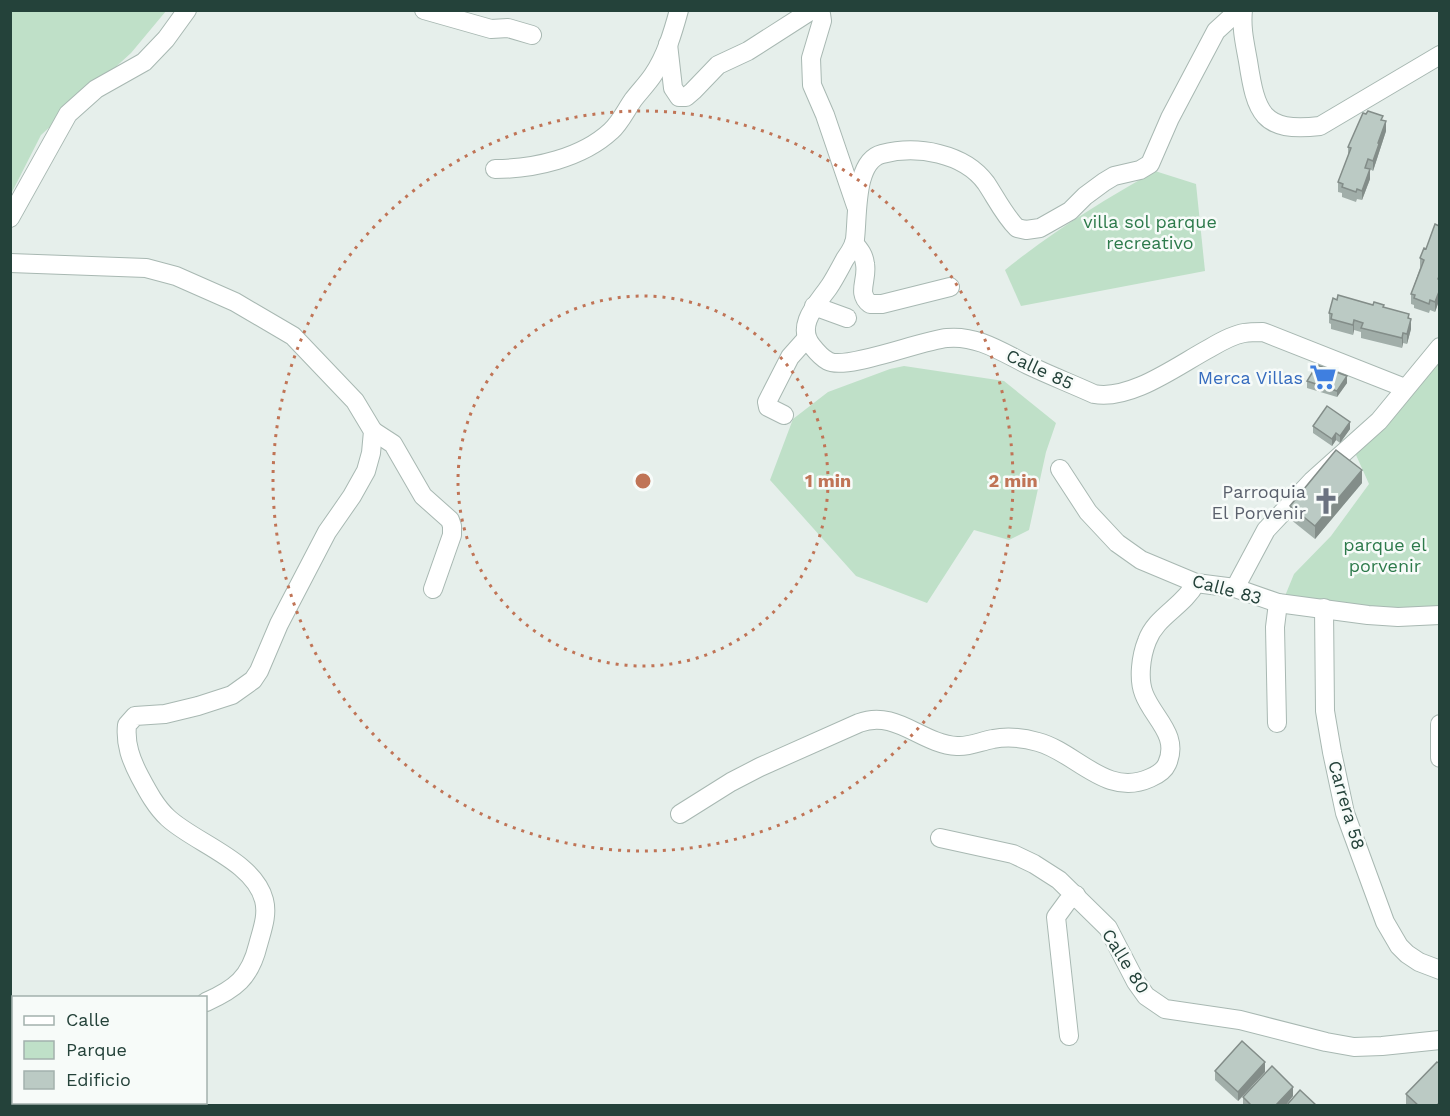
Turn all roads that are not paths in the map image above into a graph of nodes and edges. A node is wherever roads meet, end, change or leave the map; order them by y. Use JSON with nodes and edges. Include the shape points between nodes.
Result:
{"nodes":[{"id":1,"x":187,"y":10,"type":"edge"},
{"id":2,"x":424,"y":10,"type":"edge"},
{"id":3,"x":679,"y":10,"type":"edge"},
{"id":4,"x":814,"y":10,"type":"edge"},
{"id":5,"x":1239,"y":10,"type":"edge"},
{"id":6,"x":1243,"y":10,"type":"edge"},
{"id":7,"x":532,"y":35,"type":"dead end"},
{"id":8,"x":668,"y":44,"type":"junction"},
{"id":9,"x":1440,"y":55,"type":"edge"},
{"id":10,"x":495,"y":169,"type":"dead end"},
{"id":11,"x":858,"y":211,"type":"junction"},
{"id":12,"x":10,"y":218,"type":"edge"},
{"id":13,"x":854,"y":243,"type":"junction"},
{"id":14,"x":10,"y":263,"type":"edge"},
{"id":15,"x":950,"y":287,"type":"dead end"},
{"id":16,"x":814,"y":306,"type":"junction"},
{"id":17,"x":846,"y":318,"type":"dead end"},
{"id":18,"x":806,"y":339,"type":"junction"},
{"id":19,"x":1440,"y":347,"type":"edge"},
{"id":20,"x":1405,"y":388,"type":"junction"},
{"id":21,"x":784,"y":415,"type":"dead end"},
{"id":22,"x":373,"y":431,"type":"junction"},
{"id":23,"x":1060,"y":469,"type":"dead end"},
{"id":24,"x":1196,"y":583,"type":"junction"},
{"id":25,"x":1235,"y":588,"type":"junction"},
{"id":26,"x":433,"y":589,"type":"dead end"},
{"id":27,"x":1278,"y":603,"type":"junction"},
{"id":28,"x":1324,"y":608,"type":"junction"},
{"id":29,"x":1440,"y":615,"type":"edge"},
{"id":30,"x":1277,"y":723,"type":"dead end"},
{"id":31,"x":1440,"y":724,"type":"edge"},
{"id":32,"x":1440,"y":758,"type":"edge"},
{"id":33,"x":680,"y":814,"type":"dead end"},
{"id":34,"x":940,"y":838,"type":"dead end"},
{"id":35,"x":1076,"y":895,"type":"junction"},
{"id":36,"x":1440,"y":970,"type":"edge"},
{"id":37,"x":207,"y":1002,"type":"edge"},
{"id":38,"x":1069,"y":1036,"type":"dead end"},
{"id":39,"x":1440,"y":1040,"type":"edge"}],
"edges":[{"from":1,"to":12,"type":"street","via":[[144,62],[96,89],[68,114]]},
{"from":2,"to":7,"type":"street","via":[[467,24]]},
{"from":3,"to":8,"type":"street"},
{"from":4,"to":8,"type":"street","via":[[718,65],[686,97],[679,97],[672,88]]},
{"from":4,"to":11,"type":"street","via":[[821,14],[822,21],[812,49],[812,85]]},
{"from":5,"to":11,"type":"street","via":[[1216,31],[1150,164],[1114,176],[1070,212],[1040,228],[1017,228],[968,165],[929,153],[905,151],[880,154],[870,160],[862,176]]},
{"from":6,"to":9,"type":"street","via":[[1242,24],[1258,107],[1269,120],[1281,125],[1320,126]]},
{"from":8,"to":10,"type":"street","via":[[654,74],[613,129],[598,141],[549,162]]},
{"from":11,"to":13,"type":"street"},
{"from":13,"to":15,"type":"street","via":[[863,255],[866,267],[862,294],[870,304]]},
{"from":13,"to":16,"type":"street"},
{"from":14,"to":22,"type":"street","via":[[146,268],[176,276],[235,302],[293,336],[355,401]]},
{"from":16,"to":17,"type":"street"},
{"from":16,"to":18,"type":"street","via":[[805,326]]},
{"from":18,"to":20,"type":"street","name":"Calle 85","via":[[830,362],[844,363],[929,341],[969,339],[1106,396],[1140,386],[1225,339],[1263,332]]},
{"from":18,"to":21,"type":"street","via":[[790,357],[767,402],[768,408]]},
{"from":19,"to":20,"type":"street"},
{"from":20,"to":25,"type":"street","via":[[1379,420],[1312,481],[1266,530]]},
{"from":22,"to":26,"type":"street","via":[[393,444],[423,496],[450,520],[452,535]]},
{"from":22,"to":37,"type":"street","via":[[366,471],[327,532],[253,680],[232,695],[165,714],[135,716],[127,725],[128,751],[157,806],[169,819],[248,874],[264,900],[265,918],[255,956],[245,974],[239,984]]},
{"from":23,"to":24,"type":"street","name":"Calle 83","via":[[1088,512],[1117,543],[1141,560]]},
{"from":24,"to":25,"type":"street","name":"Calle 83"},
{"from":24,"to":33,"type":"street","via":[[1186,599],[1158,623],[1147,641],[1141,670],[1143,692],[1162,722],[1170,750],[1164,770],[1141,782],[1111,781],[1038,742],[1003,738],[957,746],[919,735],[892,720],[874,718],[760,767]]},
{"from":25,"to":27,"type":"street","name":"Calle 83"},
{"from":27,"to":28,"type":"street","name":"Calle 83"},
{"from":27,"to":30,"type":"street"},
{"from":28,"to":29,"type":"street","name":"Calle 83","via":[[1374,616]]},
{"from":28,"to":36,"type":"street","name":"Carrera 58","via":[[1325,711],[1345,813],[1394,938],[1407,954]]},
{"from":31,"to":32,"type":"street"},
{"from":34,"to":35,"type":"street","name":"Calle 80","via":[[1013,854],[1034,864]]},
{"from":35,"to":38,"type":"street","via":[[1056,917]]},
{"from":35,"to":39,"type":"street","name":"Calle 80","via":[[1108,928],[1146,996],[1165,1009],[1240,1020],[1354,1047]]}]}
